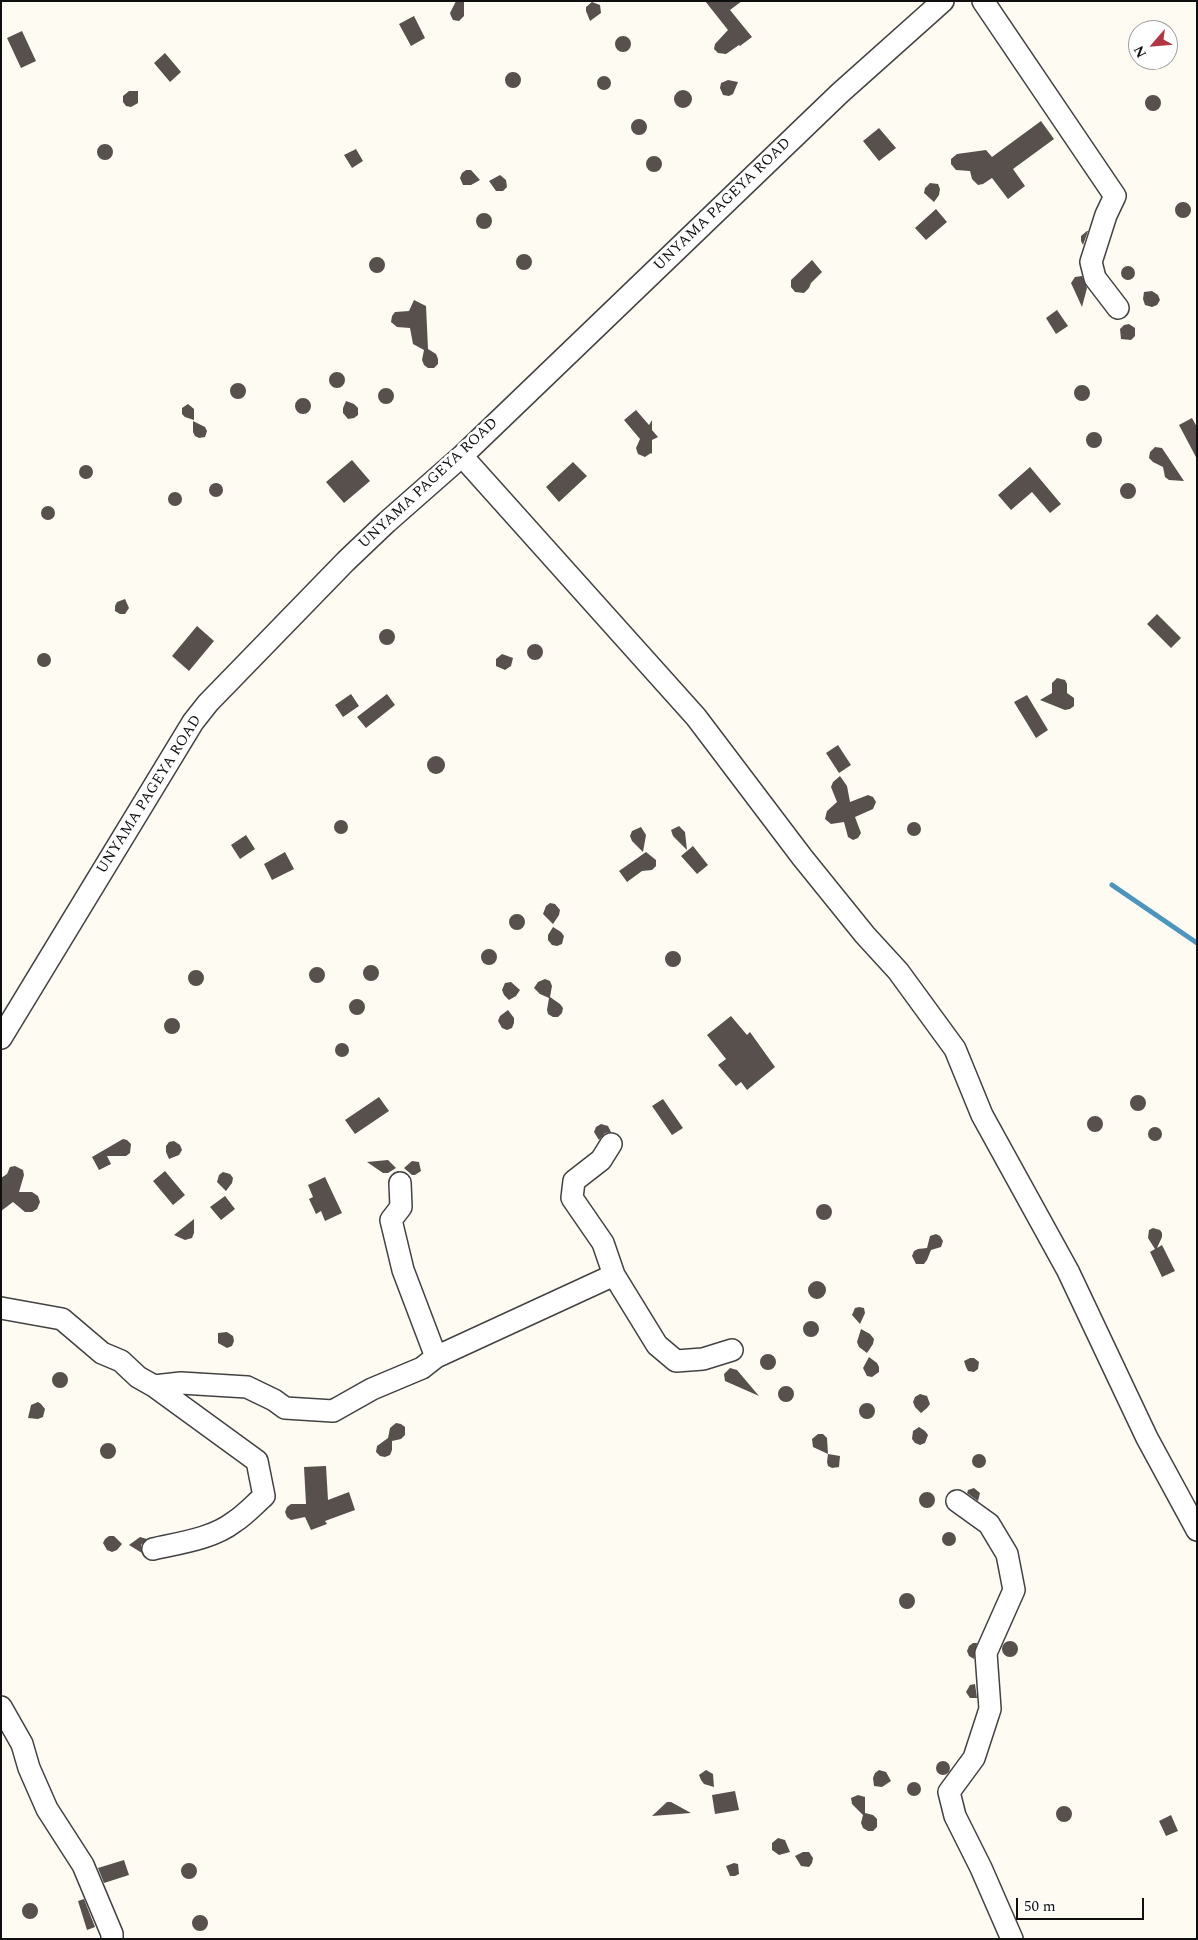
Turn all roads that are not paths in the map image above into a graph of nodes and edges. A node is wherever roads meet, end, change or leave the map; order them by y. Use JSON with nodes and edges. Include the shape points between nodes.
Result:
{"nodes":[{"id":1,"x":943,"y":1,"type":"edge"},
{"id":2,"x":982,"y":1,"type":"edge"},
{"id":3,"x":1118,"y":308,"type":"dead end"},
{"id":4,"x":462,"y":456,"type":"junction"},
{"id":5,"x":1,"y":1038,"type":"edge"},
{"id":6,"x":611,"y":1144,"type":"dead end"},
{"id":7,"x":400,"y":1183,"type":"dead end"},
{"id":8,"x":614,"y":1275,"type":"junction"},
{"id":9,"x":1,"y":1308,"type":"edge"},
{"id":10,"x":732,"y":1350,"type":"dead end"},
{"id":11,"x":436,"y":1357,"type":"junction"},
{"id":12,"x":154,"y":1386,"type":"junction"},
{"id":13,"x":956,"y":1501,"type":"dead end"},
{"id":14,"x":1197,"y":1530,"type":"edge"},
{"id":15,"x":153,"y":1549,"type":"dead end"},
{"id":16,"x":1,"y":1707,"type":"edge"},
{"id":17,"x":112,"y":1939,"type":"edge"},
{"id":18,"x":1012,"y":1939,"type":"edge"}],
"edges":[{"from":1,"to":4,"type":"street","name":"UNYAMA PAGEYA ROAD","via":[[840,93]]},
{"from":2,"to":3,"type":"street","via":[[1115,196],[1091,262],[1095,278]]},
{"from":4,"to":5,"type":"street","name":"UNYAMA PAGEYA ROAD","via":[[353,555],[201,712]]},
{"from":4,"to":14,"type":"street","via":[[696,717],[808,864],[898,971],[955,1049],[982,1115],[1068,1271],[1147,1438]]},
{"from":6,"to":8,"type":"street","via":[[600,1160],[574,1181],[572,1198],[603,1243]]},
{"from":7,"to":11,"type":"street","via":[[401,1207],[391,1220],[403,1270]]},
{"from":8,"to":10,"type":"street","via":[[657,1345],[676,1360],[703,1359]]},
{"from":8,"to":11,"type":"street"},
{"from":9,"to":12,"type":"street","via":[[62,1319],[102,1353],[120,1361]]},
{"from":11,"to":12,"type":"street","via":[[422,1368],[372,1389],[333,1411],[285,1408],[247,1387],[181,1383]]},
{"from":12,"to":15,"type":"street","via":[[257,1461],[264,1496],[233,1523],[218,1531]]},
{"from":13,"to":18,"type":"street","via":[[989,1524],[1006,1554],[1014,1590],[986,1653],[990,1709],[974,1758],[949,1792],[955,1816]]},
{"from":16,"to":17,"type":"street","via":[[22,1744],[47,1809],[83,1865]]}]}
